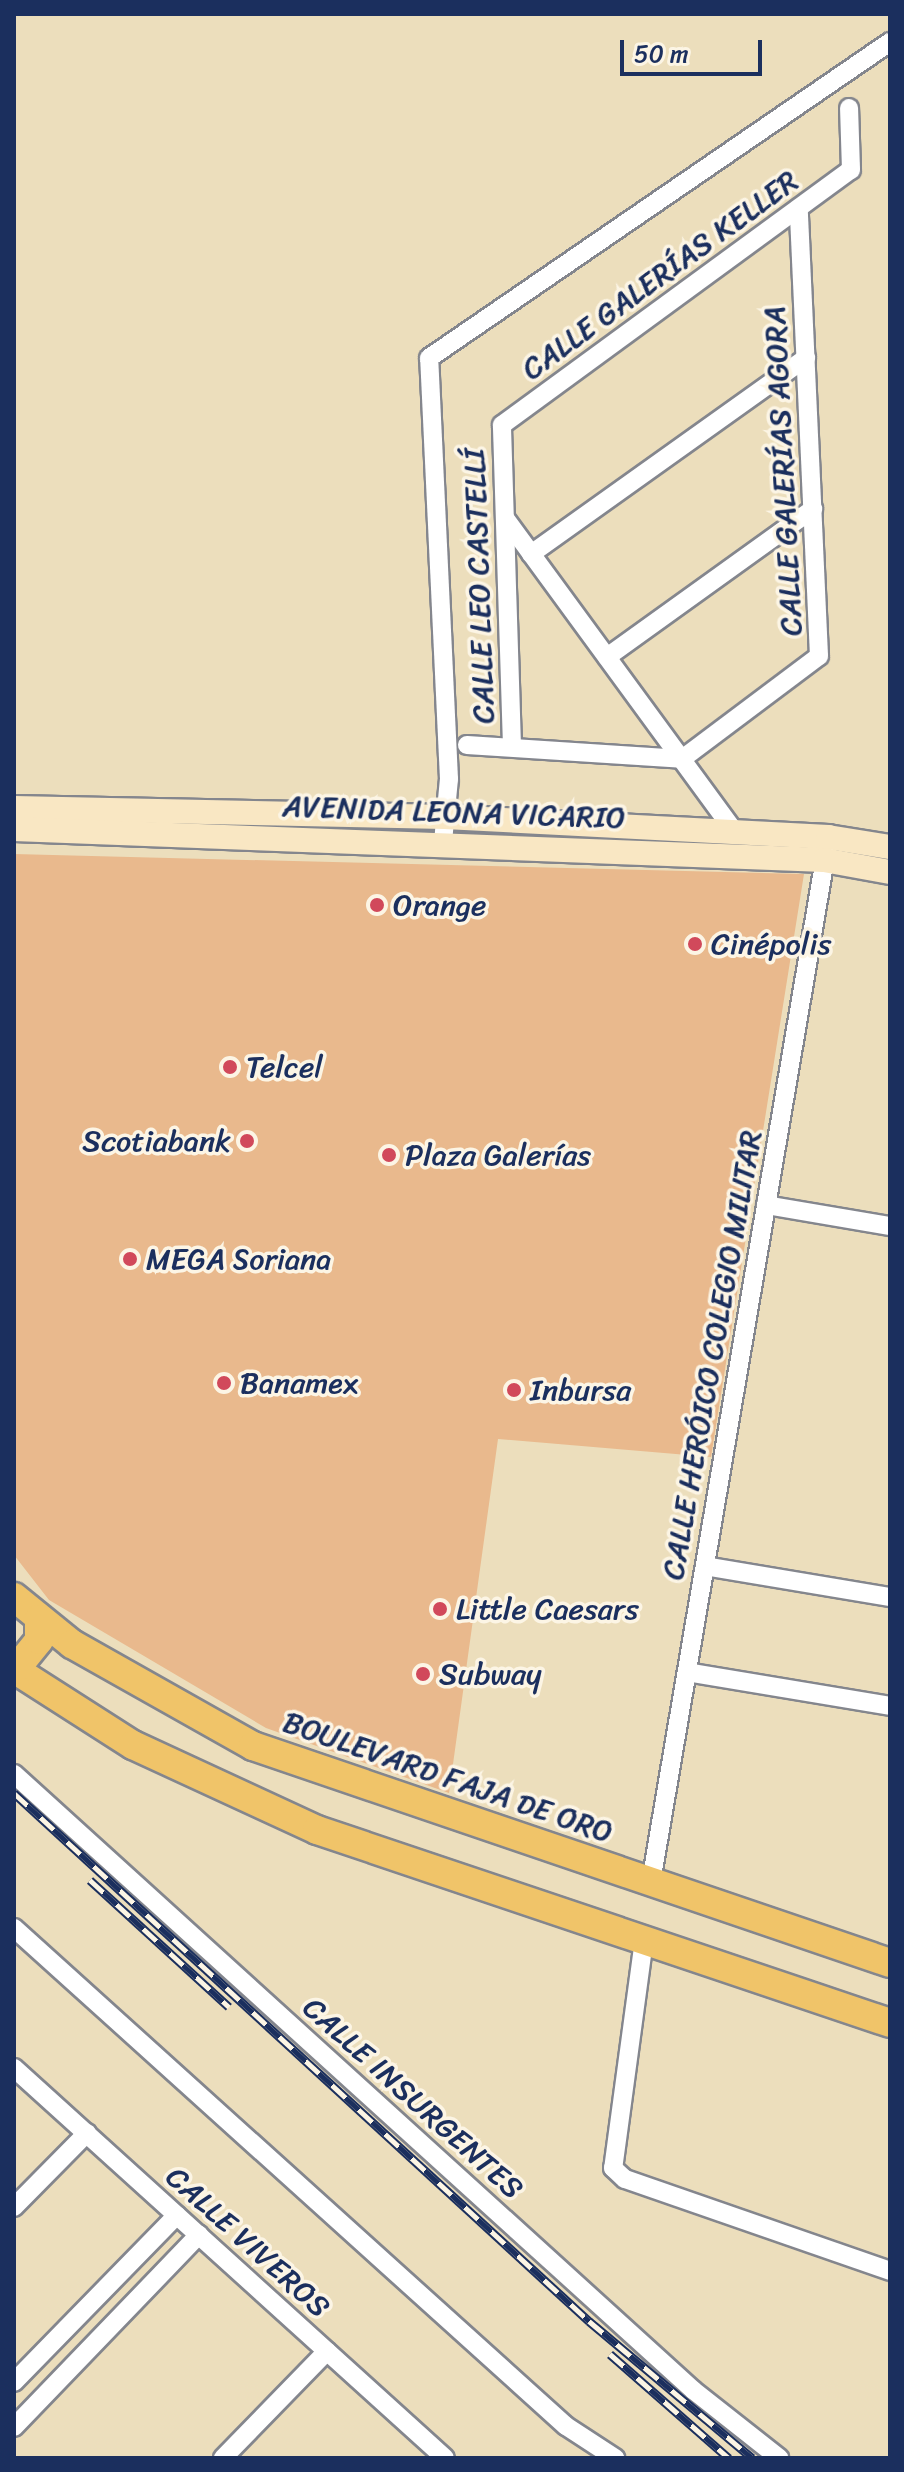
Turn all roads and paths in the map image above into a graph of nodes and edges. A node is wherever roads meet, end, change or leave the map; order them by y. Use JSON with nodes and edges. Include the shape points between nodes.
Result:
{"nodes":[{"id":1,"x":890,"y":42,"type":"edge"},
{"id":2,"x":849,"y":108,"type":"dead end"},
{"id":3,"x":799,"y":208,"type":"junction"},
{"id":4,"x":806,"y":358,"type":"junction"},
{"id":5,"x":502,"y":425,"type":"joint"},
{"id":6,"x":813,"y":509,"type":"junction"},
{"id":7,"x":505,"y":518,"type":"junction"},
{"id":8,"x":531,"y":554,"type":"junction"},
{"id":9,"x":607,"y":657,"type":"junction"},
{"id":10,"x":467,"y":745,"type":"dead end"},
{"id":11,"x":512,"y":746,"type":"junction"},
{"id":12,"x":682,"y":759,"type":"junction"},
{"id":13,"x":14,"y":808,"type":"edge"},
{"id":14,"x":445,"y":817,"type":"junction"},
{"id":15,"x":14,"y":829,"type":"edge"},
{"id":16,"x":735,"y":832,"type":"junction"},
{"id":17,"x":443,"y":842,"type":"junction"},
{"id":18,"x":890,"y":847,"type":"edge"},
{"id":19,"x":826,"y":849,"type":"junction"},
{"id":20,"x":890,"y":872,"type":"edge"},
{"id":21,"x":766,"y":1205,"type":"junction"},
{"id":22,"x":890,"y":1226,"type":"edge"},
{"id":23,"x":705,"y":1566,"type":"junction"},
{"id":24,"x":14,"y":1597,"type":"edge"},
{"id":25,"x":890,"y":1597,"type":"edge"},
{"id":26,"x":39,"y":1619,"type":"junction"},
{"id":27,"x":15,"y":1669,"type":"edge"},
{"id":28,"x":687,"y":1672,"type":"junction"},
{"id":29,"x":890,"y":1706,"type":"edge"},
{"id":30,"x":14,"y":1774,"type":"edge"},
{"id":31,"x":651,"y":1882,"type":"junction"},
{"id":32,"x":14,"y":1928,"type":"edge"},
{"id":33,"x":644,"y":1940,"type":"junction"},
{"id":34,"x":890,"y":1963,"type":"edge"},
{"id":35,"x":890,"y":2023,"type":"edge"},
{"id":36,"x":14,"y":2068,"type":"edge"},
{"id":37,"x":87,"y":2133,"type":"junction"},
{"id":38,"x":14,"y":2207,"type":"edge"},
{"id":39,"x":177,"y":2215,"type":"junction"},
{"id":40,"x":199,"y":2235,"type":"junction"},
{"id":41,"x":890,"y":2271,"type":"edge"},
{"id":42,"x":327,"y":2351,"type":"junction"},
{"id":43,"x":14,"y":2382,"type":"edge"},
{"id":44,"x":566,"y":2426,"type":"junction"},
{"id":45,"x":14,"y":2427,"type":"edge"},
{"id":46,"x":439,"y":2456,"type":"edge"},
{"id":47,"x":223,"y":2458,"type":"edge"},
{"id":48,"x":601,"y":2458,"type":"edge"},
{"id":49,"x":615,"y":2458,"type":"edge"},
{"id":50,"x":779,"y":2458,"type":"edge"}],
"edges":[{"from":1,"to":14,"type":"street","via":[[429,358]]},
{"from":2,"to":3,"type":"street","name":"CALLE GALERÍAS KELLER","via":[[851,170]]},
{"from":3,"to":4,"type":"street","name":"CALLE GALERÍAS AGORA"},
{"from":3,"to":5,"type":"street","name":"CALLE GALERÍAS KELLER"},
{"from":4,"to":6,"type":"street","name":"CALLE GALERÍAS AGORA"},
{"from":4,"to":8,"type":"street"},
{"from":5,"to":7,"type":"street","name":"CALLE LEO CASTELLÍ"},
{"from":6,"to":9,"type":"street"},
{"from":6,"to":12,"type":"street","name":"CALLE GALERÍAS AGORA","via":[[819,656]]},
{"from":7,"to":8,"type":"street"},
{"from":7,"to":11,"type":"street","name":"CALLE LEO CASTELLÍ"},
{"from":8,"to":9,"type":"street"},
{"from":9,"to":12,"type":"street"},
{"from":10,"to":11,"type":"street"},
{"from":11,"to":12,"type":"street"},
{"from":12,"to":16,"type":"street"},
{"from":13,"to":14,"type":"street","name":"AVENIDA LEONA VICARIO"},
{"from":14,"to":16,"type":"street","name":"AVENIDA LEONA VICARIO"},
{"from":14,"to":17,"type":"street"},
{"from":15,"to":17,"type":"street","name":"AVENIDA LEONA VICARIO"},
{"from":16,"to":19,"type":"street","name":"AVENIDA LEONA VICARIO"},
{"from":17,"to":19,"type":"street","name":"AVENIDA LEONA VICARIO"},
{"from":18,"to":19,"type":"street","name":"AVENIDA LEONA VICARIO"},
{"from":19,"to":20,"type":"street","name":"AVENIDA LEONA VICARIO"},
{"from":19,"to":21,"type":"street","name":"CALLE HERÓICO COLEGIO MILITAR"},
{"from":21,"to":22,"type":"street"},
{"from":21,"to":23,"type":"street","name":"CALLE HERÓICO COLEGIO MILITAR"},
{"from":23,"to":25,"type":"street"},
{"from":23,"to":28,"type":"street","name":"CALLE HERÓICO COLEGIO MILITAR"},
{"from":24,"to":26,"type":"main road","name":"BOULEVARD FAJA DE ORO"},
{"from":26,"to":27,"type":"main road","via":[[39,1640]]},
{"from":26,"to":31,"type":"main road","name":"BOULEVARD FAJA DE ORO","via":[[155,1696],[253,1746]]},
{"from":27,"to":33,"type":"main road","via":[[212,1787],[317,1830]]},
{"from":28,"to":29,"type":"street"},
{"from":28,"to":31,"type":"street","name":"CALLE HERÓICO COLEGIO MILITAR"},
{"from":30,"to":50,"type":"street","name":"CALLE INSURGENTES","via":[[693,2390]]},
{"from":31,"to":34,"type":"main road","name":"BOULEVARD FAJA DE ORO"},
{"from":32,"to":44,"type":"street"},
{"from":33,"to":35,"type":"main road"},
{"from":33,"to":41,"type":"street","via":[[613,2168],[625,2179]]},
{"from":36,"to":37,"type":"street","name":"CALLE VIVEROS"},
{"from":37,"to":38,"type":"street"},
{"from":37,"to":39,"type":"street","name":"CALLE VIVEROS"},
{"from":39,"to":40,"type":"street","name":"CALLE VIVEROS"},
{"from":39,"to":43,"type":"street"},
{"from":40,"to":42,"type":"street","name":"CALLE VIVEROS"},
{"from":40,"to":45,"type":"street"},
{"from":42,"to":46,"type":"street","name":"CALLE VIVEROS"},
{"from":42,"to":47,"type":"street"},
{"from":44,"to":48,"type":"street"},
{"from":44,"to":49,"type":"street"}]}
